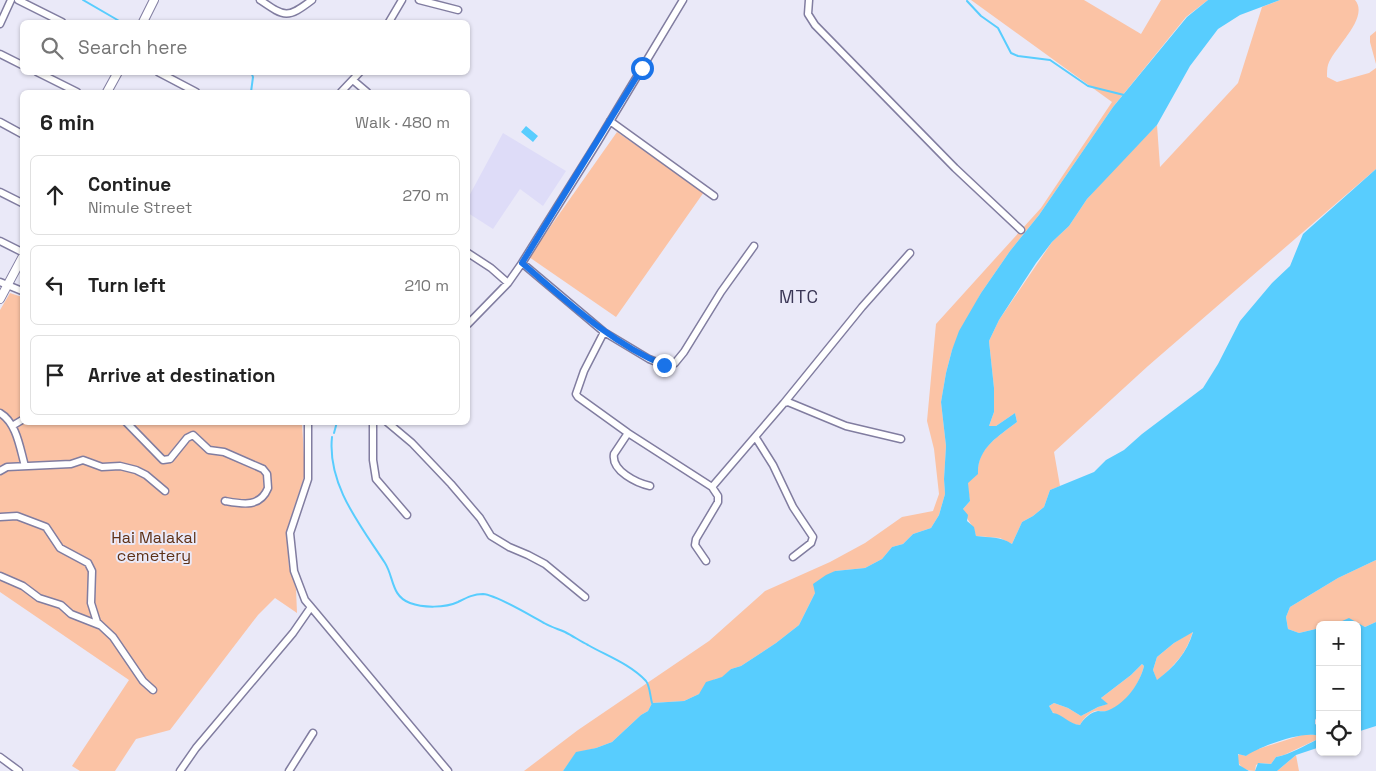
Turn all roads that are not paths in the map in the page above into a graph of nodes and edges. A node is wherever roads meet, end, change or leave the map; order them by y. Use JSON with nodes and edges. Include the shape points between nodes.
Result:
{"nodes":[{"id":1,"x":11,"y":0,"type":"edge"},
{"id":2,"x":18,"y":0,"type":"edge"},
{"id":3,"x":154,"y":0,"type":"edge"},
{"id":4,"x":260,"y":0,"type":"edge"},
{"id":5,"x":312,"y":0,"type":"edge"},
{"id":6,"x":402,"y":0,"type":"edge"},
{"id":7,"x":420,"y":0,"type":"edge"},
{"id":8,"x":683,"y":0,"type":"edge"},
{"id":9,"x":809,"y":0,"type":"edge"},
{"id":10,"x":458,"y":10,"type":"dead end"},
{"id":11,"x":58,"y":20,"type":"edge"},
{"id":12,"x":144,"y":20,"type":"edge"},
{"id":13,"x":390,"y":20,"type":"edge"},
{"id":14,"x":0,"y":24,"type":"edge"},
{"id":15,"x":0,"y":54,"type":"edge"},
{"id":16,"x":20,"y":64,"type":"edge"},
{"id":17,"x":43,"y":75,"type":"edge"},
{"id":18,"x":116,"y":75,"type":"edge"},
{"id":19,"x":164,"y":75,"type":"edge"},
{"id":20,"x":358,"y":75,"type":"edge"},
{"id":21,"x":354,"y":81,"type":"junction"},
{"id":22,"x":73,"y":90,"type":"edge"},
{"id":23,"x":108,"y":90,"type":"edge"},
{"id":24,"x":191,"y":90,"type":"edge"},
{"id":25,"x":343,"y":90,"type":"edge"},
{"id":26,"x":365,"y":90,"type":"edge"},
{"id":27,"x":610,"y":121,"type":"junction"},
{"id":28,"x":0,"y":122,"type":"edge"},
{"id":29,"x":20,"y":133,"type":"edge"},
{"id":30,"x":0,"y":192,"type":"edge"},
{"id":31,"x":714,"y":196,"type":"dead end"},
{"id":32,"x":20,"y":202,"type":"edge"},
{"id":33,"x":1021,"y":230,"type":"dead end"},
{"id":34,"x":0,"y":241,"type":"edge"},
{"id":35,"x":754,"y":246,"type":"dead end"},
{"id":36,"x":20,"y":251,"type":"edge"},
{"id":37,"x":910,"y":253,"type":"dead end"},
{"id":38,"x":470,"y":254,"type":"edge"},
{"id":39,"x":20,"y":261,"type":"edge"},
{"id":40,"x":522,"y":263,"type":"junction"},
{"id":41,"x":508,"y":282,"type":"junction"},
{"id":42,"x":3,"y":284,"type":"edge"},
{"id":43,"x":20,"y":290,"type":"edge"},
{"id":44,"x":0,"y":299,"type":"edge"},
{"id":45,"x":470,"y":322,"type":"edge"},
{"id":46,"x":604,"y":332,"type":"junction"},
{"id":47,"x":784,"y":403,"type":"junction"},
{"id":48,"x":0,"y":414,"type":"edge"},
{"id":49,"x":20,"y":421,"type":"edge"},
{"id":50,"x":129,"y":425,"type":"edge"},
{"id":51,"x":308,"y":425,"type":"edge"},
{"id":52,"x":373,"y":425,"type":"edge"},
{"id":53,"x":391,"y":425,"type":"edge"},
{"id":54,"x":12,"y":426,"type":"junction"},
{"id":55,"x":628,"y":433,"type":"junction"},
{"id":56,"x":756,"y":438,"type":"junction"},
{"id":57,"x":901,"y":439,"type":"dead end"},
{"id":58,"x":25,"y":466,"type":"junction"},
{"id":59,"x":0,"y":471,"type":"edge"},
{"id":60,"x":650,"y":486,"type":"dead end"},
{"id":61,"x":712,"y":487,"type":"junction"},
{"id":62,"x":165,"y":491,"type":"dead end"},
{"id":63,"x":224,"y":501,"type":"dead end"},
{"id":64,"x":407,"y":514,"type":"dead end"},
{"id":65,"x":0,"y":517,"type":"edge"},
{"id":66,"x":793,"y":557,"type":"dead end"},
{"id":67,"x":706,"y":561,"type":"dead end"},
{"id":68,"x":0,"y":576,"type":"edge"},
{"id":69,"x":585,"y":597,"type":"dead end"},
{"id":70,"x":311,"y":607,"type":"junction"},
{"id":71,"x":99,"y":625,"type":"junction"},
{"id":72,"x":153,"y":690,"type":"dead end"},
{"id":73,"x":313,"y":733,"type":"dead end"},
{"id":74,"x":0,"y":757,"type":"edge"},
{"id":75,"x":19,"y":771,"type":"edge"},
{"id":76,"x":180,"y":771,"type":"edge"},
{"id":77,"x":289,"y":771,"type":"edge"},
{"id":78,"x":448,"y":771,"type":"edge"}],
"edges":[{"from":1,"to":14,"type":"street"},
{"from":2,"to":11,"type":"street"},
{"from":3,"to":12,"type":"street"},
{"from":4,"to":5,"type":"street","via":[[277,12],[286,14],[297,11]]},
{"from":6,"to":13,"type":"street"},
{"from":7,"to":10,"type":"street"},
{"from":8,"to":27,"type":"street"},
{"from":9,"to":33,"type":"street","via":[[808,14],[815,25],[955,168]]},
{"from":15,"to":16,"type":"street"},
{"from":17,"to":22,"type":"street"},
{"from":18,"to":23,"type":"street"},
{"from":19,"to":24,"type":"street"},
{"from":20,"to":21,"type":"street"},
{"from":21,"to":25,"type":"street"},
{"from":21,"to":26,"type":"street"},
{"from":27,"to":31,"type":"street"},
{"from":27,"to":40,"type":"street"},
{"from":28,"to":29,"type":"street"},
{"from":30,"to":32,"type":"street"},
{"from":34,"to":36,"type":"street"},
{"from":35,"to":46,"type":"street","via":[[675,363],[664,365],[657,362]]},
{"from":37,"to":47,"type":"street"},
{"from":38,"to":41,"type":"street"},
{"from":39,"to":42,"type":"street"},
{"from":40,"to":41,"type":"street"},
{"from":40,"to":46,"type":"street"},
{"from":41,"to":45,"type":"street"},
{"from":42,"to":43,"type":"street"},
{"from":42,"to":44,"type":"street"},
{"from":46,"to":55,"type":"street","via":[[576,394]]},
{"from":47,"to":56,"type":"street"},
{"from":47,"to":57,"type":"street","via":[[846,426]]},
{"from":48,"to":54,"type":"street"},
{"from":49,"to":54,"type":"street"},
{"from":50,"to":63,"type":"street","via":[[163,460],[170,459],[193,435],[209,450],[229,454],[263,469],[268,488],[264,496],[248,504]]},
{"from":51,"to":70,"type":"street","via":[[308,479],[290,532],[294,571]]},
{"from":52,"to":64,"type":"street","via":[[376,479]]},
{"from":53,"to":69,"type":"street","via":[[451,484],[491,536],[545,564]]},
{"from":54,"to":58,"type":"street"},
{"from":55,"to":60,"type":"street","via":[[614,454],[615,463],[630,478]]},
{"from":55,"to":61,"type":"street"},
{"from":56,"to":61,"type":"street"},
{"from":56,"to":66,"type":"street","via":[[813,537],[811,543]]},
{"from":58,"to":59,"type":"street","via":[[7,467]]},
{"from":58,"to":62,"type":"street","via":[[71,464],[83,460],[102,467],[125,467],[146,474]]},
{"from":61,"to":67,"type":"street","via":[[718,502],[695,542],[696,549]]},
{"from":65,"to":71,"type":"street","via":[[17,516],[46,527],[57,546],[88,563],[92,571],[91,603]]},
{"from":68,"to":71,"type":"street"},
{"from":70,"to":76,"type":"street"},
{"from":70,"to":78,"type":"street"},
{"from":71,"to":72,"type":"street","via":[[113,638],[143,682]]},
{"from":73,"to":77,"type":"street"},
{"from":74,"to":75,"type":"street"}]}
